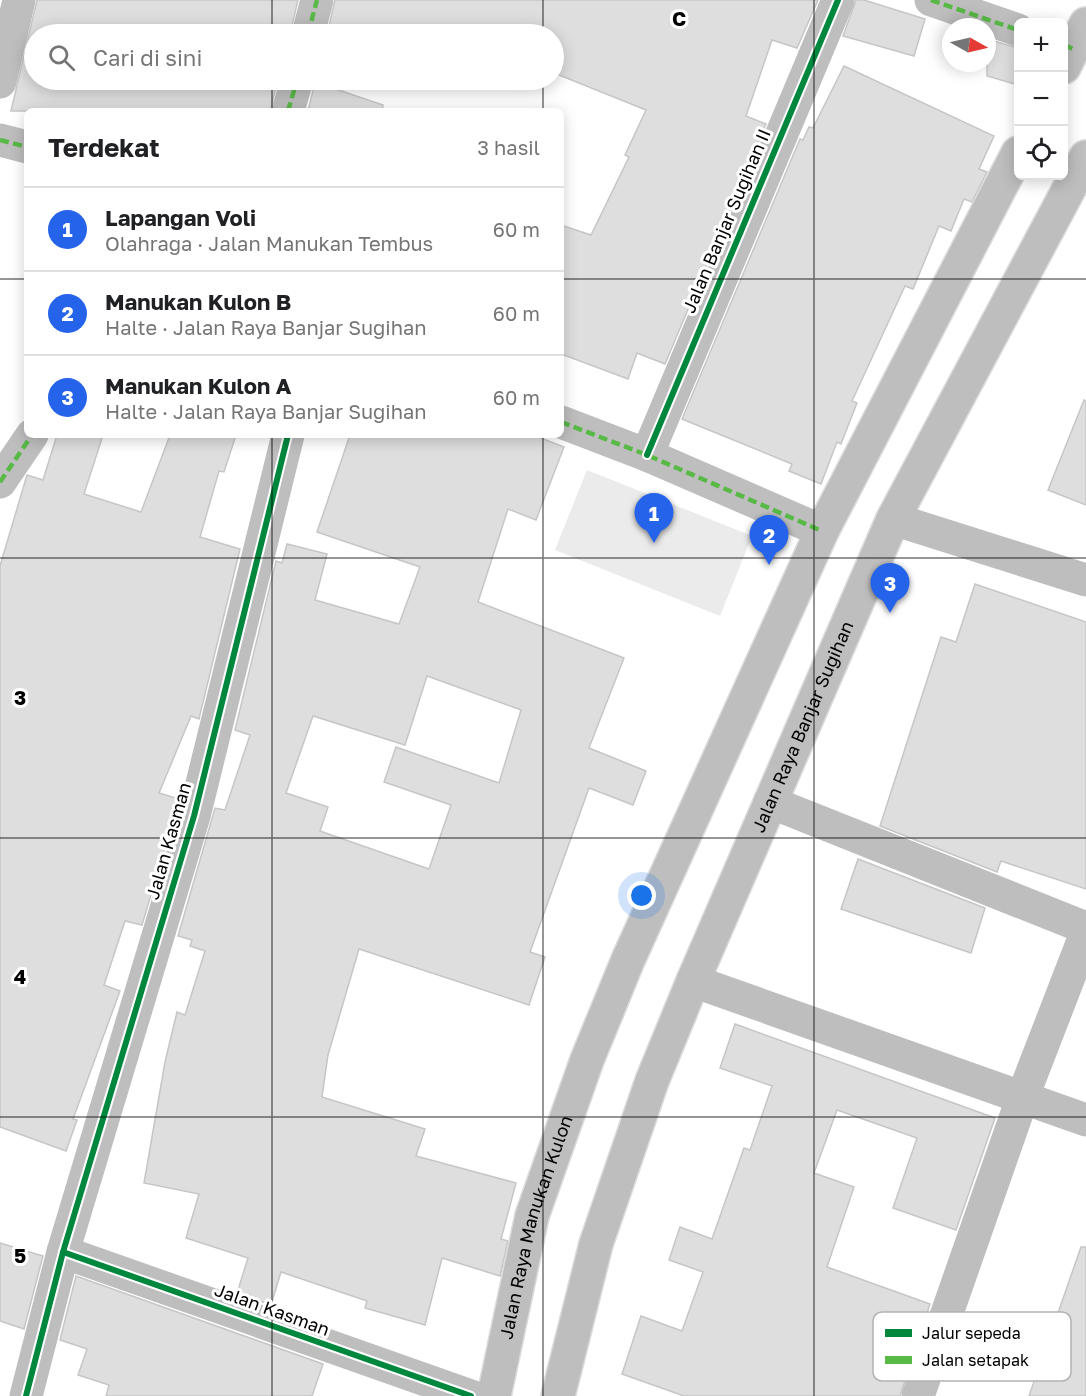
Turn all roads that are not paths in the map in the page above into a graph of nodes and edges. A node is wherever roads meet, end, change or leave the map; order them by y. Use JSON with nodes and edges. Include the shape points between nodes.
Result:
{"nodes":[{"id":1,"x":19,"y":0,"type":"edge"},
{"id":2,"x":317,"y":0,"type":"edge"},
{"id":3,"x":838,"y":0,"type":"edge"},
{"id":4,"x":931,"y":0,"type":"edge"},
{"id":5,"x":311,"y":24,"type":"edge"},
{"id":6,"x":1014,"y":29,"type":"edge"},
{"id":7,"x":0,"y":82,"type":"edge"},
{"id":8,"x":294,"y":90,"type":"edge"},
{"id":9,"x":289,"y":108,"type":"edge"},
{"id":10,"x":0,"y":140,"type":"edge"},
{"id":11,"x":24,"y":146,"type":"edge"},
{"id":12,"x":1014,"y":161,"type":"edge"},
{"id":13,"x":1082,"y":174,"type":"edge"},
{"id":14,"x":564,"y":423,"type":"edge"},
{"id":15,"x":30,"y":438,"type":"edge"},
{"id":16,"x":287,"y":438,"type":"edge"},
{"id":17,"x":647,"y":455,"type":"junction"},
{"id":18,"x":0,"y":482,"type":"edge"},
{"id":19,"x":893,"y":519,"type":"junction"},
{"id":20,"x":822,"y":531,"type":"junction"},
{"id":21,"x":1086,"y":580,"type":"edge"},
{"id":22,"x":770,"y":802,"type":"junction"},
{"id":23,"x":1086,"y":930,"type":"edge"},
{"id":24,"x":693,"y":981,"type":"junction"},
{"id":25,"x":1023,"y":1096,"type":"junction"},
{"id":26,"x":1086,"y":1120,"type":"edge"},
{"id":27,"x":63,"y":1252,"type":"junction"},
{"id":28,"x":947,"y":1312,"type":"edge"},
{"id":29,"x":923,"y":1381,"type":"edge"},
{"id":30,"x":26,"y":1396,"type":"edge"},
{"id":31,"x":471,"y":1396,"type":"edge"},
{"id":32,"x":494,"y":1396,"type":"edge"},
{"id":33,"x":558,"y":1396,"type":"edge"},
{"id":34,"x":918,"y":1396,"type":"edge"}],
"edges":[{"from":1,"to":7,"type":"main road"},
{"from":2,"to":5,"type":"main road"},
{"from":3,"to":17,"type":"main road","name":"Jalan Banjar Sugihan II"},
{"from":4,"to":6,"type":"main road"},
{"from":8,"to":9,"type":"main road"},
{"from":10,"to":11,"type":"main road"},
{"from":12,"to":20,"type":"main road"},
{"from":13,"to":19,"type":"main road","name":"Jalan Raya Banjar Sugihan"},
{"from":14,"to":17,"type":"main road"},
{"from":15,"to":18,"type":"main road"},
{"from":16,"to":27,"type":"main road","name":"Jalan Kasman","via":[[194,816]]},
{"from":17,"to":20,"type":"main road"},
{"from":19,"to":21,"type":"main road"},
{"from":19,"to":22,"type":"main road","name":"Jalan Raya Banjar Sugihan"},
{"from":20,"to":32,"type":"main road","name":"Jalan Raya Manukan Kulon","via":[[628,960],[587,1060],[532,1216]]},
{"from":22,"to":23,"type":"main road"},
{"from":22,"to":24,"type":"main road","name":"Jalan Raya Banjar Sugihan"},
{"from":23,"to":25,"type":"main road"},
{"from":24,"to":25,"type":"main road"},
{"from":24,"to":33,"type":"main road","name":"Jalan Raya Banjar Sugihan","via":[[652,1081],[596,1244]]},
{"from":25,"to":26,"type":"main road"},
{"from":25,"to":28,"type":"main road"},
{"from":27,"to":30,"type":"main road","name":"Jalan Kasman"},
{"from":27,"to":31,"type":"main road","name":"Jalan Kasman"},
{"from":29,"to":34,"type":"main road"}]}
